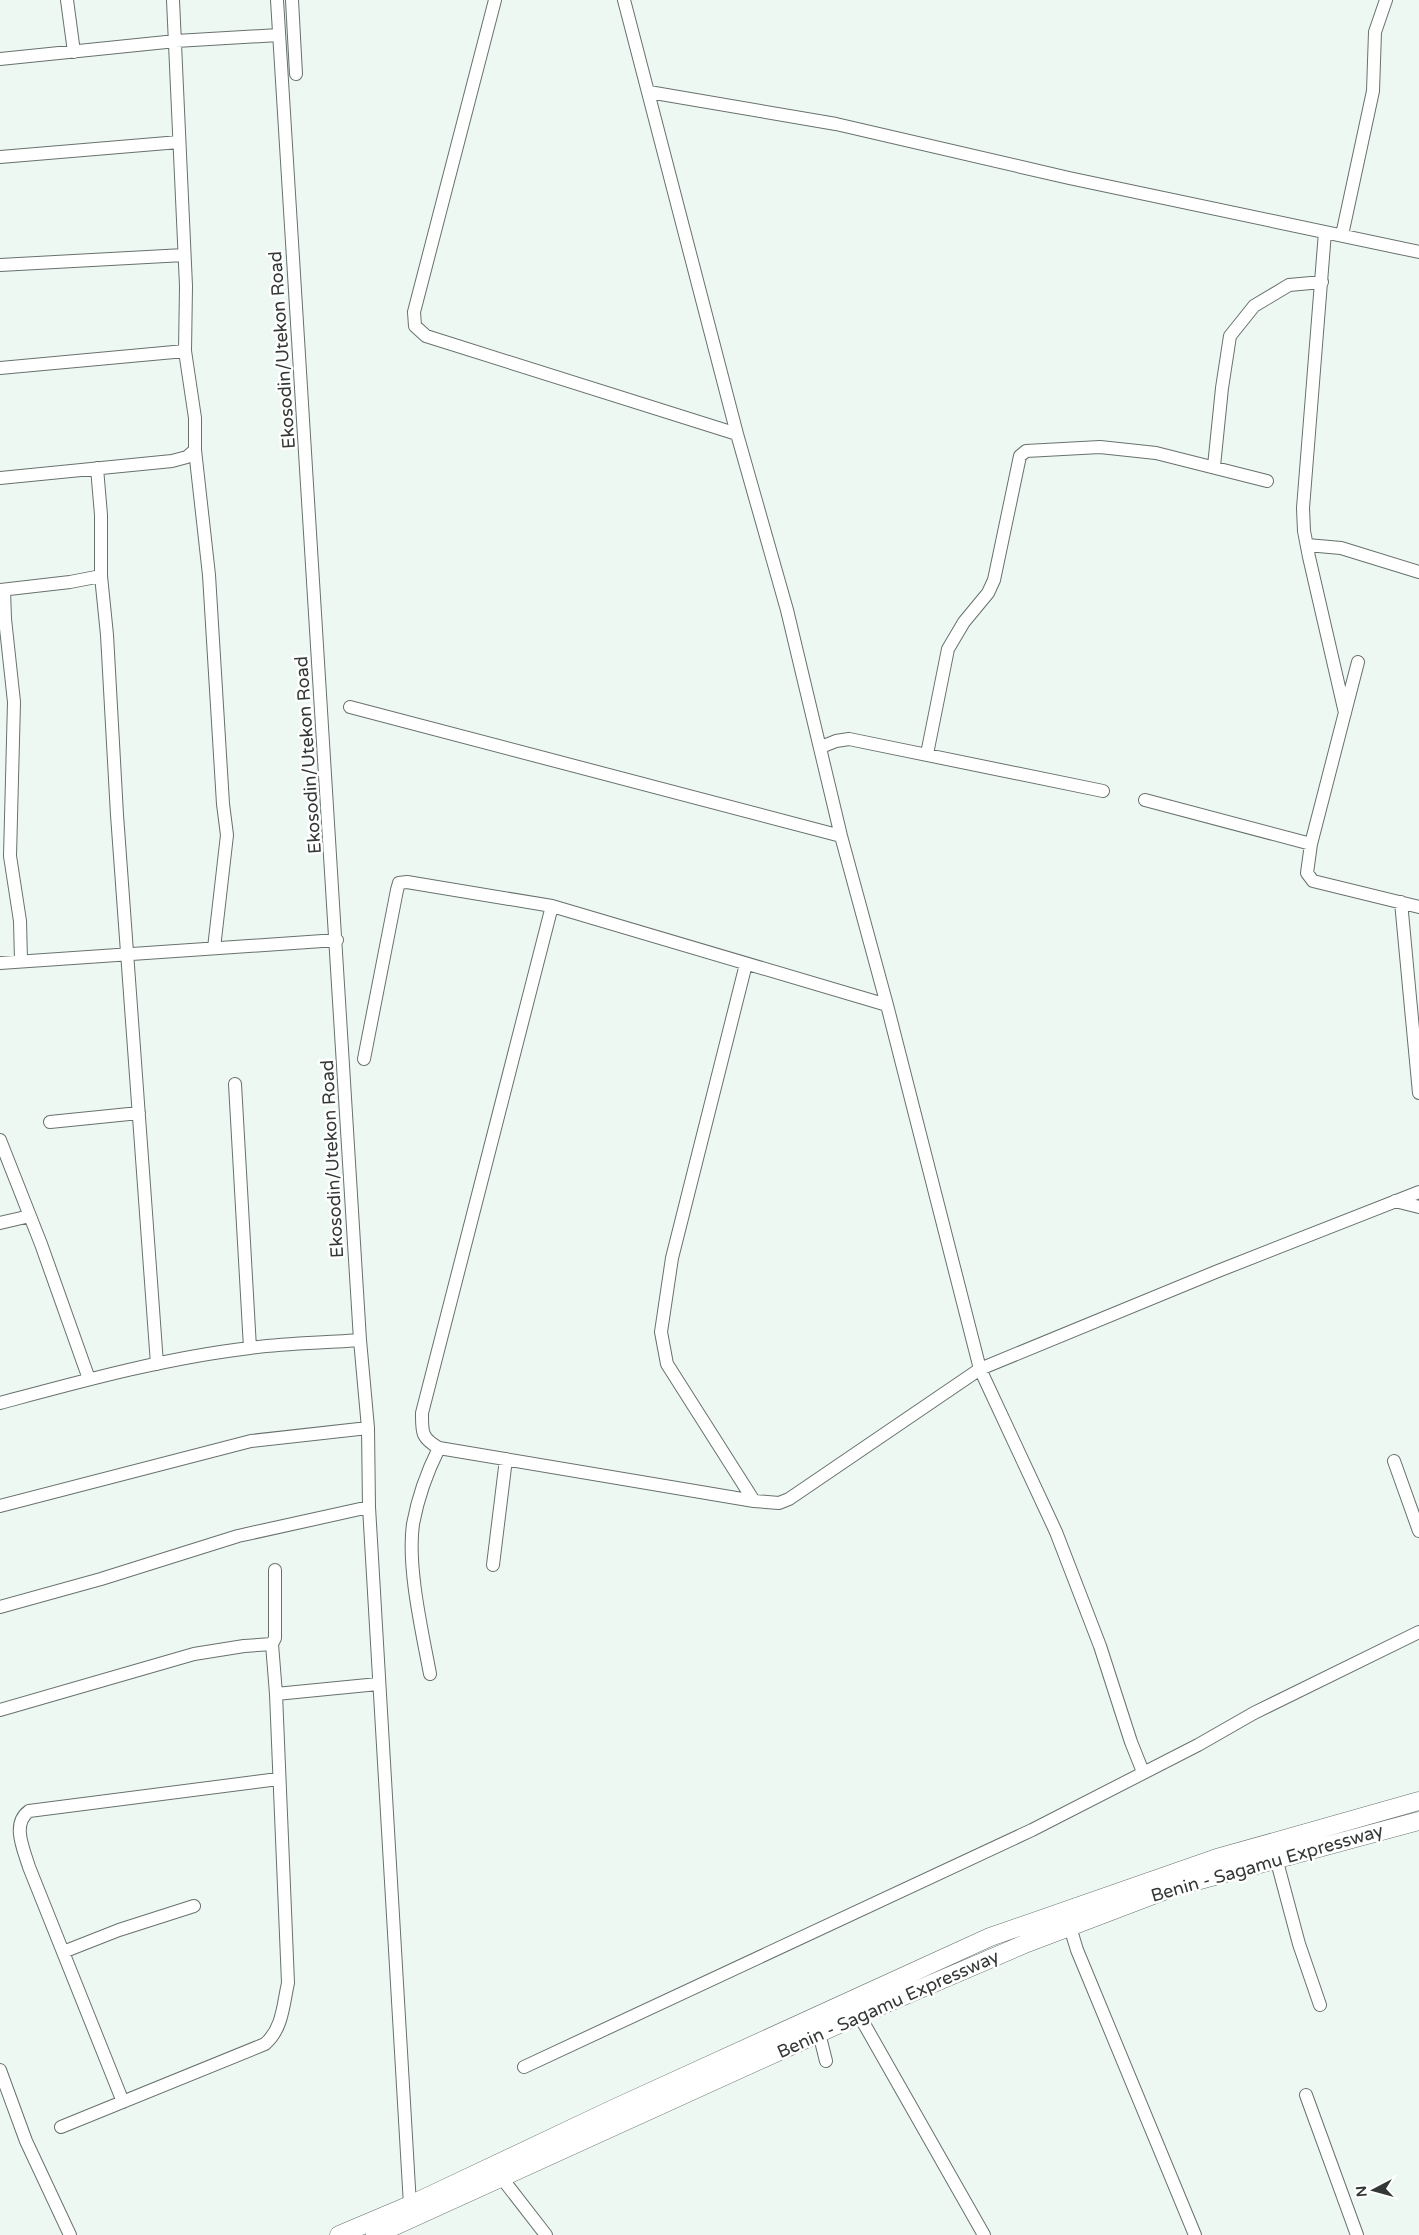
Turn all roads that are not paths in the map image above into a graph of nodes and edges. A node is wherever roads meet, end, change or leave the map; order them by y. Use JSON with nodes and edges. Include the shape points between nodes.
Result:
{"nodes":[{"id":1,"x":68,"y":0,"type":"edge"},
{"id":2,"x":173,"y":0,"type":"edge"},
{"id":3,"x":277,"y":0,"type":"edge"},
{"id":4,"x":292,"y":0,"type":"edge"},
{"id":5,"x":495,"y":0,"type":"edge"},
{"id":6,"x":624,"y":0,"type":"edge"},
{"id":7,"x":1386,"y":0,"type":"edge"},
{"id":8,"x":279,"y":35,"type":"junction"},
{"id":9,"x":176,"y":41,"type":"junction"},
{"id":10,"x":74,"y":52,"type":"junction"},
{"id":11,"x":0,"y":59,"type":"edge"},
{"id":12,"x":296,"y":74,"type":"dead end"},
{"id":13,"x":649,"y":92,"type":"junction"},
{"id":14,"x":179,"y":142,"type":"junction"},
{"id":15,"x":0,"y":157,"type":"edge"},
{"id":16,"x":1326,"y":232,"type":"junction"},
{"id":17,"x":1342,"y":235,"type":"junction"},
{"id":18,"x":1419,"y":252,"type":"edge"},
{"id":19,"x":184,"y":255,"type":"junction"},
{"id":20,"x":0,"y":265,"type":"edge"},
{"id":21,"x":1322,"y":282,"type":"junction"},
{"id":22,"x":185,"y":350,"type":"junction"},
{"id":23,"x":0,"y":368,"type":"edge"},
{"id":24,"x":738,"y":434,"type":"junction"},
{"id":25,"x":195,"y":450,"type":"junction"},
{"id":26,"x":1214,"y":466,"type":"junction"},
{"id":27,"x":96,"y":468,"type":"junction"},
{"id":28,"x":0,"y":478,"type":"edge"},
{"id":29,"x":1267,"y":481,"type":"dead end"},
{"id":30,"x":1306,"y":545,"type":"junction"},
{"id":31,"x":1419,"y":572,"type":"edge"},
{"id":32,"x":101,"y":576,"type":"junction"},
{"id":33,"x":2,"y":590,"type":"edge"},
{"id":34,"x":2,"y":617,"type":"edge"},
{"id":35,"x":1358,"y":662,"type":"dead end"},
{"id":36,"x":350,"y":707,"type":"dead end"},
{"id":37,"x":1344,"y":713,"type":"junction"},
{"id":38,"x":821,"y":747,"type":"junction"},
{"id":39,"x":927,"y":754,"type":"junction"},
{"id":40,"x":1103,"y":791,"type":"dead end"},
{"id":41,"x":1146,"y":800,"type":"dead end"},
{"id":42,"x":842,"y":836,"type":"junction"},
{"id":43,"x":1310,"y":844,"type":"junction"},
{"id":44,"x":5,"y":857,"type":"edge"},
{"id":45,"x":1401,"y":902,"type":"junction"},
{"id":46,"x":552,"y":906,"type":"junction"},
{"id":47,"x":1419,"y":907,"type":"edge"},
{"id":48,"x":337,"y":940,"type":"junction"},
{"id":49,"x":214,"y":948,"type":"junction"},
{"id":50,"x":128,"y":954,"type":"junction"},
{"id":51,"x":21,"y":961,"type":"junction"},
{"id":52,"x":0,"y":963,"type":"edge"},
{"id":53,"x":746,"y":964,"type":"junction"},
{"id":54,"x":887,"y":1005,"type":"junction"},
{"id":55,"x":364,"y":1059,"type":"dead end"},
{"id":56,"x":235,"y":1084,"type":"dead end"},
{"id":57,"x":1419,"y":1093,"type":"edge"},
{"id":58,"x":139,"y":1113,"type":"junction"},
{"id":59,"x":50,"y":1122,"type":"dead end"},
{"id":60,"x":0,"y":1140,"type":"edge"},
{"id":61,"x":1419,"y":1192,"type":"edge"},
{"id":62,"x":1395,"y":1201,"type":"junction"},
{"id":63,"x":1419,"y":1207,"type":"edge"},
{"id":64,"x":30,"y":1216,"type":"junction"},
{"id":65,"x":0,"y":1224,"type":"edge"},
{"id":66,"x":360,"y":1340,"type":"junction"},
{"id":67,"x":250,"y":1348,"type":"junction"},
{"id":68,"x":157,"y":1364,"type":"junction"},
{"id":69,"x":980,"y":1369,"type":"junction"},
{"id":70,"x":89,"y":1379,"type":"junction"},
{"id":71,"x":0,"y":1403,"type":"edge"},
{"id":72,"x":368,"y":1428,"type":"junction"},
{"id":73,"x":439,"y":1448,"type":"junction"},
{"id":74,"x":506,"y":1459,"type":"junction"},
{"id":75,"x":1394,"y":1461,"type":"dead end"},
{"id":76,"x":754,"y":1501,"type":"junction"},
{"id":77,"x":0,"y":1506,"type":"edge"},
{"id":78,"x":368,"y":1507,"type":"junction"},
{"id":79,"x":1419,"y":1531,"type":"edge"},
{"id":80,"x":493,"y":1565,"type":"dead end"},
{"id":81,"x":274,"y":1570,"type":"dead end"},
{"id":82,"x":0,"y":1608,"type":"edge"},
{"id":83,"x":1419,"y":1632,"type":"edge"},
{"id":84,"x":272,"y":1644,"type":"junction"},
{"id":85,"x":430,"y":1674,"type":"dead end"},
{"id":86,"x":378,"y":1684,"type":"junction"},
{"id":87,"x":276,"y":1694,"type":"junction"},
{"id":88,"x":0,"y":1710,"type":"edge"},
{"id":89,"x":1143,"y":1772,"type":"junction"},
{"id":90,"x":278,"y":1779,"type":"junction"},
{"id":91,"x":1419,"y":1800,"type":"edge"},
{"id":92,"x":1419,"y":1820,"type":"edge"},
{"id":93,"x":1276,"y":1858,"type":"junction"},
{"id":94,"x":194,"y":1906,"type":"dead end"},
{"id":95,"x":1070,"y":1927,"type":"junction"},
{"id":96,"x":1024,"y":1935,"type":"junction"},
{"id":97,"x":63,"y":1952,"type":"junction"},
{"id":98,"x":1320,"y":2005,"type":"dead end"},
{"id":99,"x":859,"y":2015,"type":"junction"},
{"id":100,"x":819,"y":2033,"type":"junction"},
{"id":101,"x":826,"y":2061,"type":"dead end"},
{"id":102,"x":524,"y":2067,"type":"dead end"},
{"id":103,"x":0,"y":2070,"type":"edge"},
{"id":104,"x":1306,"y":2095,"type":"dead end"},
{"id":105,"x":123,"y":2102,"type":"junction"},
{"id":106,"x":61,"y":2127,"type":"dead end"},
{"id":107,"x":501,"y":2177,"type":"junction"},
{"id":108,"x":410,"y":2205,"type":"junction"},
{"id":109,"x":70,"y":2235,"type":"edge"},
{"id":110,"x":338,"y":2235,"type":"edge"},
{"id":111,"x":375,"y":2235,"type":"edge"},
{"id":112,"x":546,"y":2235,"type":"edge"},
{"id":113,"x":984,"y":2235,"type":"edge"},
{"id":114,"x":1195,"y":2235,"type":"edge"},
{"id":115,"x":1357,"y":2235,"type":"edge"}],
"edges":[{"from":1,"to":10,"type":"street"},
{"from":2,"to":9,"type":"street"},
{"from":3,"to":8,"type":"street","name":"Ekosodin/Utekon Road"},
{"from":4,"to":12,"type":"street"},
{"from":5,"to":24,"type":"street","via":[[414,312],[415,326],[426,336]]},
{"from":6,"to":13,"type":"street"},
{"from":7,"to":17,"type":"street","via":[[1375,32],[1372,91]]},
{"from":8,"to":9,"type":"street"},
{"from":8,"to":48,"type":"street","name":"Ekosodin/Utekon Road"},
{"from":9,"to":10,"type":"street"},
{"from":9,"to":14,"type":"street"},
{"from":10,"to":11,"type":"street"},
{"from":13,"to":16,"type":"street","via":[[836,124],[1069,178]]},
{"from":13,"to":24,"type":"street"},
{"from":14,"to":15,"type":"street"},
{"from":14,"to":19,"type":"street"},
{"from":16,"to":17,"type":"street"},
{"from":16,"to":21,"type":"street"},
{"from":17,"to":18,"type":"street"},
{"from":19,"to":20,"type":"street"},
{"from":19,"to":22,"type":"street"},
{"from":21,"to":26,"type":"street","via":[[1289,285],[1254,306],[1230,336]]},
{"from":21,"to":30,"type":"street","via":[[1303,508]]},
{"from":22,"to":23,"type":"street"},
{"from":22,"to":25,"type":"street","via":[[195,418]]},
{"from":24,"to":38,"type":"street"},
{"from":25,"to":27,"type":"street","via":[[187,457],[172,461]]},
{"from":25,"to":49,"type":"street","via":[[209,575],[227,835]]},
{"from":26,"to":29,"type":"street"},
{"from":26,"to":39,"type":"street","via":[[1156,452],[1100,447],[1026,451],[1020,456],[994,580],[948,649]]},
{"from":27,"to":28,"type":"street"},
{"from":27,"to":32,"type":"street","via":[[101,515]]},
{"from":30,"to":31,"type":"street","via":[[1341,548]]},
{"from":30,"to":37,"type":"street"},
{"from":32,"to":33,"type":"street"},
{"from":32,"to":50,"type":"street"},
{"from":33,"to":34,"type":"street"},
{"from":34,"to":44,"type":"street","via":[[14,702]]},
{"from":35,"to":37,"type":"street"},
{"from":36,"to":42,"type":"street"},
{"from":37,"to":43,"type":"street"},
{"from":38,"to":39,"type":"street","via":[[849,739]]},
{"from":38,"to":42,"type":"street"},
{"from":39,"to":40,"type":"street"},
{"from":41,"to":43,"type":"street"},
{"from":42,"to":54,"type":"street"},
{"from":43,"to":45,"type":"street","via":[[1307,874],[1310,879]]},
{"from":44,"to":51,"type":"street","via":[[20,921]]},
{"from":45,"to":47,"type":"street"},
{"from":45,"to":57,"type":"street"},
{"from":46,"to":53,"type":"street"},
{"from":46,"to":55,"type":"street","via":[[399,883]]},
{"from":46,"to":73,"type":"street","via":[[422,1413],[422,1431],[427,1441]]},
{"from":48,"to":49,"type":"street"},
{"from":48,"to":66,"type":"street","name":"Ekosodin/Utekon Road"},
{"from":49,"to":50,"type":"street"},
{"from":50,"to":51,"type":"street"},
{"from":50,"to":58,"type":"street"},
{"from":51,"to":52,"type":"street"},
{"from":53,"to":54,"type":"street"},
{"from":53,"to":76,"type":"street","via":[[672,1258],[661,1332],[667,1364]]},
{"from":54,"to":69,"type":"street"},
{"from":56,"to":67,"type":"street"},
{"from":58,"to":59,"type":"street"},
{"from":58,"to":68,"type":"street"},
{"from":60,"to":64,"type":"street"},
{"from":61,"to":62,"type":"street"},
{"from":62,"to":63,"type":"street"},
{"from":62,"to":69,"type":"street"},
{"from":64,"to":65,"type":"street"},
{"from":64,"to":70,"type":"street"},
{"from":66,"to":67,"type":"street"},
{"from":66,"to":72,"type":"street","name":"Ekosodin/Utekon Road"},
{"from":67,"to":68,"type":"street"},
{"from":68,"to":70,"type":"street"},
{"from":69,"to":76,"type":"street","via":[[789,1499],[778,1503]]},
{"from":69,"to":89,"type":"street","via":[[1056,1532],[1100,1646]]},
{"from":70,"to":71,"type":"street"},
{"from":72,"to":77,"type":"street","via":[[251,1442]]},
{"from":72,"to":78,"type":"street","name":"Ekosodin/Utekon Road"},
{"from":73,"to":74,"type":"street"},
{"from":73,"to":85,"type":"street","via":[[426,1474],[413,1526],[413,1570]]},
{"from":74,"to":76,"type":"street"},
{"from":74,"to":80,"type":"street"},
{"from":75,"to":79,"type":"street"},
{"from":78,"to":82,"type":"street","via":[[238,1536]]},
{"from":78,"to":86,"type":"street","name":"Ekosodin/Utekon Road"},
{"from":81,"to":84,"type":"street","via":[[275,1638]]},
{"from":83,"to":89,"type":"street"},
{"from":84,"to":87,"type":"street"},
{"from":84,"to":88,"type":"street","via":[[194,1654]]},
{"from":86,"to":87,"type":"street"},
{"from":86,"to":108,"type":"street","name":"Ekosodin/Utekon Road"},
{"from":87,"to":90,"type":"street"},
{"from":89,"to":102,"type":"street","via":[[1032,1830]]},
{"from":90,"to":97,"type":"street","via":[[28,1810],[19,1829],[29,1867]]},
{"from":90,"to":105,"type":"street","via":[[288,1983],[280,2024],[266,2044]]},
{"from":91,"to":96,"type":"highway","via":[[1217,1858]]},
{"from":92,"to":93,"type":"highway","name":"Benin - Sagamu Expressway"},
{"from":93,"to":95,"type":"highway","name":"Benin - Sagamu Expressway","via":[[1174,1888]]},
{"from":93,"to":98,"type":"street","via":[[1299,1944]]},
{"from":94,"to":97,"type":"street"},
{"from":95,"to":96,"type":"highway","name":"Benin - Sagamu Expressway"},
{"from":95,"to":114,"type":"street"},
{"from":96,"to":99,"type":"highway","name":"Benin - Sagamu Expressway"},
{"from":96,"to":108,"type":"highway","via":[[990,1937]]},
{"from":97,"to":105,"type":"street"},
{"from":99,"to":100,"type":"highway","name":"Benin - Sagamu Expressway"},
{"from":99,"to":113,"type":"street"},
{"from":100,"to":101,"type":"street"},
{"from":100,"to":107,"type":"highway","name":"Benin - Sagamu Expressway"},
{"from":103,"to":109,"type":"street","via":[[26,2141]]},
{"from":104,"to":115,"type":"street"},
{"from":105,"to":106,"type":"street"},
{"from":107,"to":111,"type":"highway","name":"Benin - Sagamu Expressway"},
{"from":107,"to":112,"type":"street"},
{"from":108,"to":110,"type":"highway"}]}
